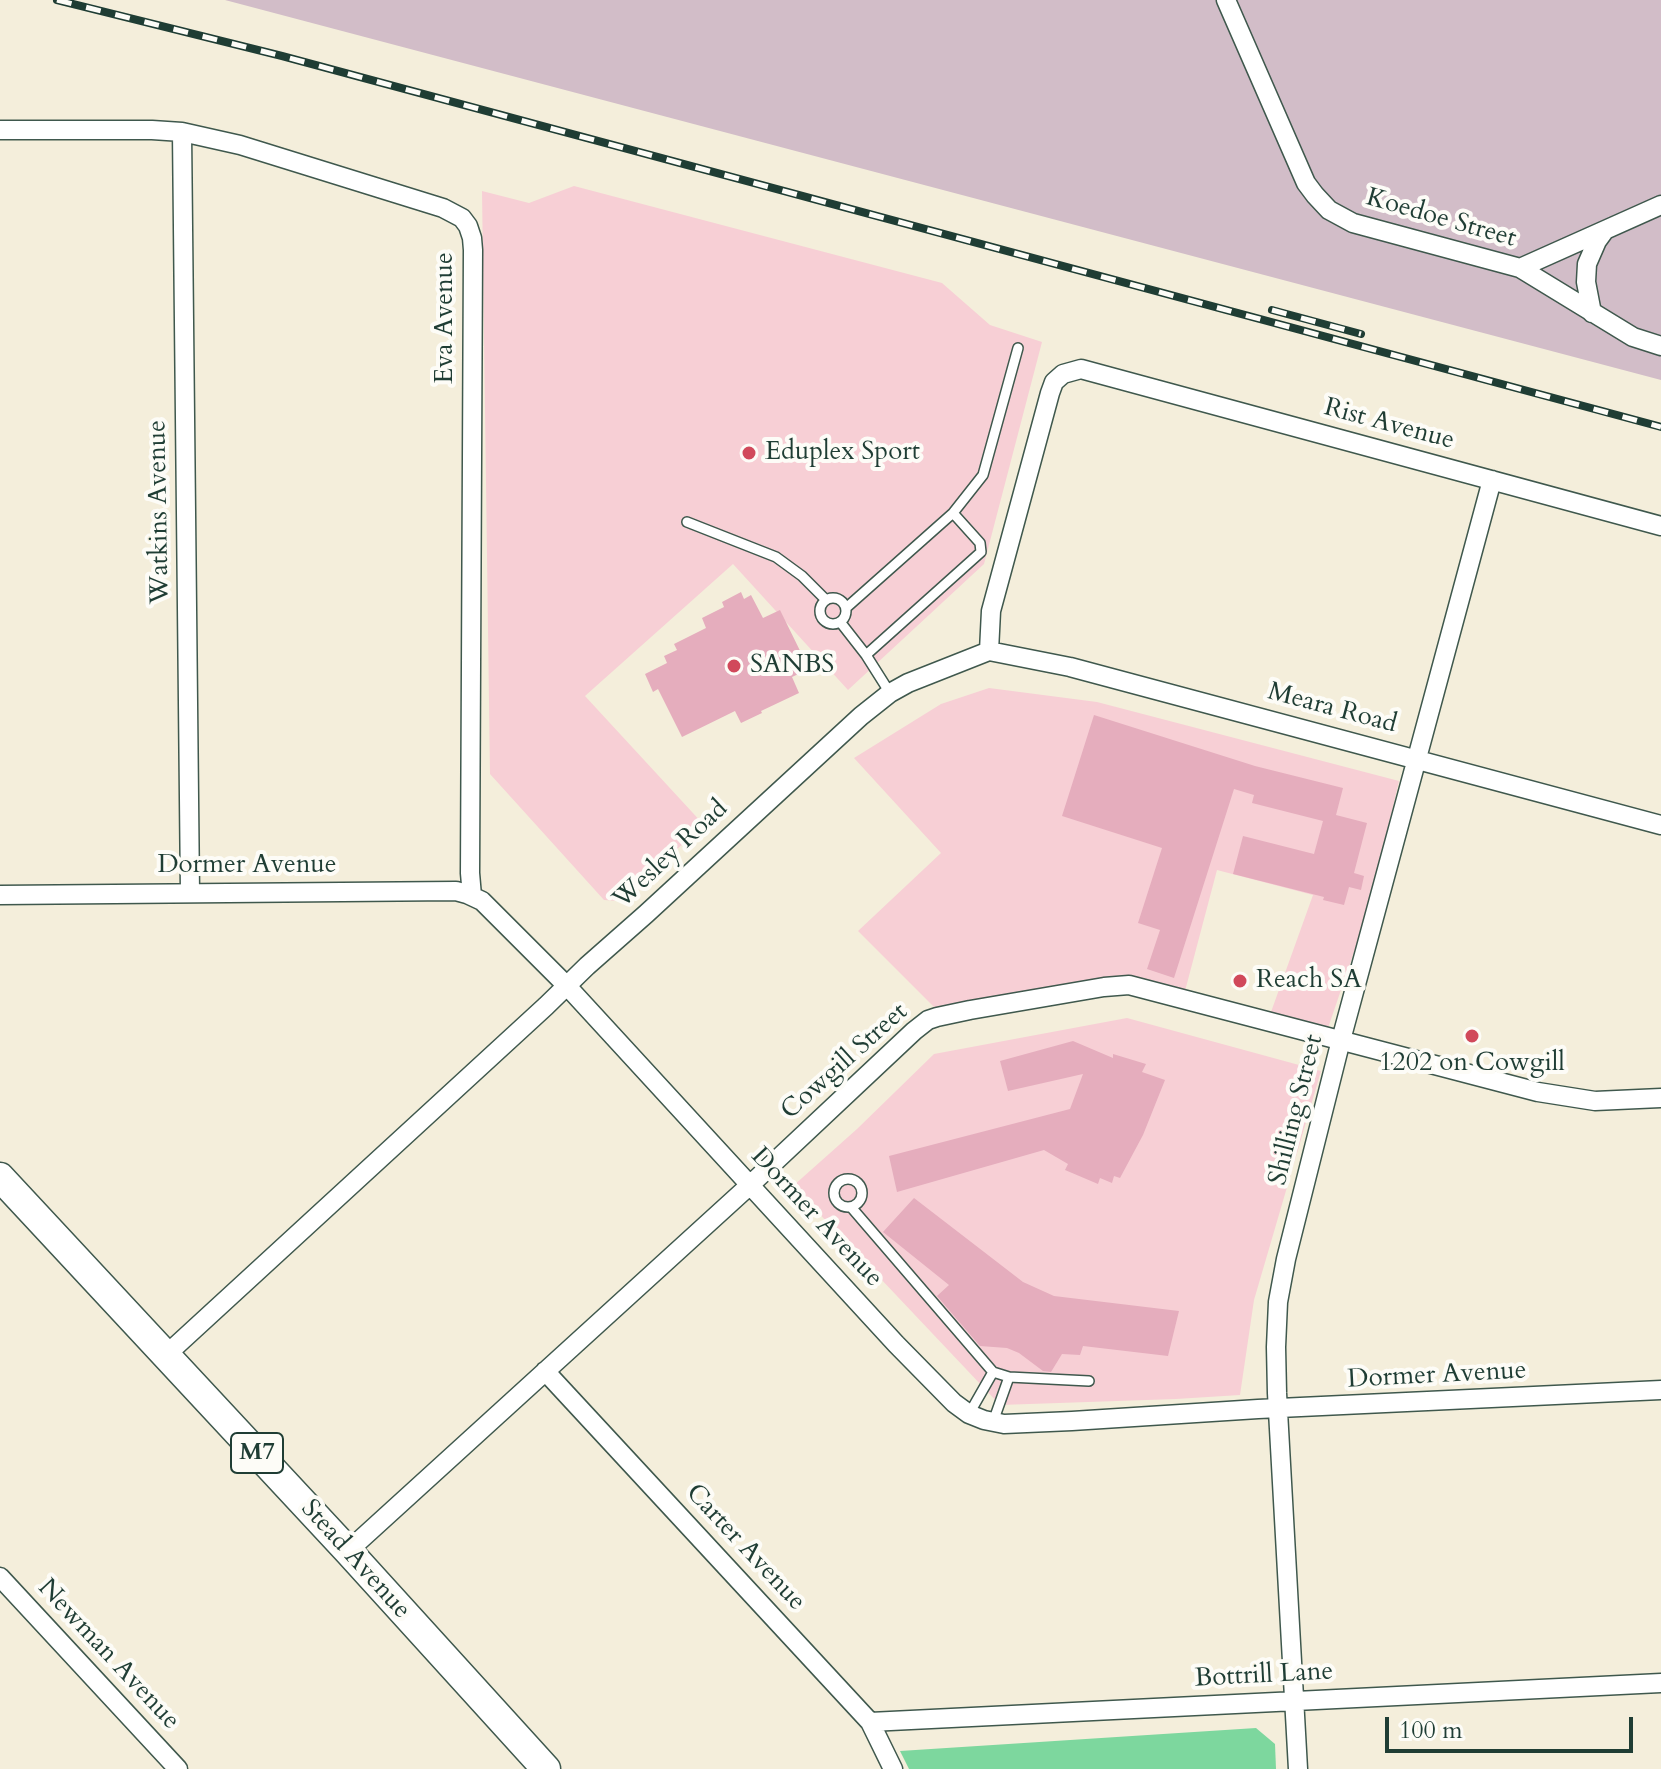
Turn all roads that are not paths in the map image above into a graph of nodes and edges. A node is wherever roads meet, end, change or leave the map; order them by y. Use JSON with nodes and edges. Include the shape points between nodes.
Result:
{"nodes":[{"id":1,"x":1226,"y":0,"type":"edge"},
{"id":2,"x":0,"y":130,"type":"edge"},
{"id":3,"x":182,"y":132,"type":"junction"},
{"id":4,"x":1661,"y":205,"type":"edge"},
{"id":5,"x":1605,"y":230,"type":"junction"},
{"id":6,"x":1520,"y":268,"type":"junction"},
{"id":7,"x":1592,"y":313,"type":"junction"},
{"id":8,"x":1661,"y":346,"type":"edge"},
{"id":9,"x":1018,"y":348,"type":"dead end"},
{"id":10,"x":1492,"y":480,"type":"junction"},
{"id":11,"x":953,"y":513,"type":"junction"},
{"id":12,"x":687,"y":522,"type":"dead end"},
{"id":13,"x":1661,"y":526,"type":"edge"},
{"id":14,"x":826,"y":600,"type":"junction"},
{"id":15,"x":846,"y":608,"type":"junction"},
{"id":16,"x":841,"y":623,"type":"junction"},
{"id":17,"x":989,"y":651,"type":"junction"},
{"id":18,"x":866,"y":655,"type":"junction"},
{"id":19,"x":890,"y":693,"type":"junction"},
{"id":20,"x":1416,"y":758,"type":"junction"},
{"id":21,"x":1661,"y":825,"type":"edge"},
{"id":22,"x":190,"y":892,"type":"junction"},
{"id":23,"x":0,"y":895,"type":"edge"},
{"id":24,"x":472,"y":896,"type":"junction"},
{"id":25,"x":567,"y":986,"type":"junction"},
{"id":26,"x":1341,"y":1040,"type":"junction"},
{"id":27,"x":1661,"y":1098,"type":"edge"},
{"id":28,"x":0,"y":1177,"type":"edge"},
{"id":29,"x":750,"y":1185,"type":"junction"},
{"id":30,"x":851,"y":1207,"type":"dead end"},
{"id":31,"x":166,"y":1355,"type":"junction"},
{"id":32,"x":545,"y":1371,"type":"junction"},
{"id":33,"x":993,"y":1372,"type":"junction"},
{"id":34,"x":1009,"y":1377,"type":"junction"},
{"id":35,"x":1089,"y":1381,"type":"dead end"},
{"id":36,"x":1661,"y":1390,"type":"edge"},
{"id":37,"x":1279,"y":1409,"type":"junction"},
{"id":38,"x":969,"y":1414,"type":"junction"},
{"id":39,"x":993,"y":1422,"type":"junction"},
{"id":40,"x":348,"y":1551,"type":"junction"},
{"id":41,"x":0,"y":1577,"type":"edge"},
{"id":42,"x":1661,"y":1683,"type":"edge"},
{"id":43,"x":1294,"y":1701,"type":"junction"},
{"id":44,"x":870,"y":1722,"type":"junction"},
{"id":45,"x":178,"y":1769,"type":"edge"},
{"id":46,"x":546,"y":1769,"type":"edge"},
{"id":47,"x":893,"y":1769,"type":"edge"},
{"id":48,"x":1298,"y":1769,"type":"edge"}],
"edges":[{"from":1,"to":6,"type":"street","name":"Koedoe Street","via":[[1306,183],[1329,210],[1353,223]]},
{"from":2,"to":3,"type":"street","name":"Eva Avenue"},
{"from":3,"to":22,"type":"street","name":"Watkins Avenue"},
{"from":3,"to":24,"type":"street","name":"Eva Avenue","via":[[449,210],[471,231]]},
{"from":4,"to":5,"type":"street"},
{"from":5,"to":6,"type":"street"},
{"from":5,"to":7,"type":"street","via":[[1587,264]]},
{"from":6,"to":7,"type":"street","name":"Koedoe Street"},
{"from":7,"to":8,"type":"street","name":"Koedoe Street"},
{"from":9,"to":11,"type":"lane","via":[[983,475]]},
{"from":10,"to":13,"type":"street","name":"Rist Avenue"},
{"from":10,"to":17,"type":"street","name":"Rist Avenue","via":[[1081,369],[1063,374],[1054,382],[1046,408],[991,611]]},
{"from":10,"to":20,"type":"street","name":"Shilling Street"},
{"from":11,"to":15,"type":"lane"},
{"from":11,"to":18,"type":"lane","via":[[980,543],[981,552]]},
{"from":12,"to":14,"type":"lane","via":[[776,557]]},
{"from":14,"to":15,"type":"lane","via":[[838,599]]},
{"from":14,"to":16,"type":"lane","via":[[819,611],[822,619]]},
{"from":15,"to":16,"type":"lane"},
{"from":16,"to":18,"type":"lane"},
{"from":17,"to":19,"type":"street","name":"Wesley Road"},
{"from":17,"to":20,"type":"street","name":"Meara Road","via":[[1070,667]]},
{"from":18,"to":19,"type":"lane"},
{"from":19,"to":25,"type":"street","name":"Wesley Road"},
{"from":20,"to":21,"type":"street","name":"Meara Road"},
{"from":20,"to":26,"type":"street","name":"Shilling Street"},
{"from":22,"to":23,"type":"street","name":"Dormer Avenue"},
{"from":22,"to":24,"type":"street","name":"Dormer Avenue","via":[[456,891]]},
{"from":24,"to":25,"type":"street","name":"Dormer Avenue"},
{"from":25,"to":29,"type":"street","name":"Dormer Avenue"},
{"from":25,"to":31,"type":"street","name":"Wesley Road"},
{"from":26,"to":27,"type":"street","name":"Cowgill Street","via":[[1559,1097]]},
{"from":26,"to":29,"type":"street","name":"Cowgill Street","via":[[1129,985],[945,1015],[914,1031]]},
{"from":26,"to":37,"type":"street","name":"Shilling Street","via":[[1278,1302]]},
{"from":28,"to":31,"type":"main road","name":"Stead Avenue","number":"M7"},
{"from":29,"to":32,"type":"street","name":"Cowgill Street"},
{"from":29,"to":38,"type":"street","name":"Dormer Avenue","via":[[896,1344]]},
{"from":30,"to":33,"type":"lane"},
{"from":31,"to":40,"type":"main road","name":"Stead Avenue","number":"M7"},
{"from":32,"to":40,"type":"street","name":"Cowgill Street"},
{"from":32,"to":44,"type":"street","name":"Carter Avenue"},
{"from":33,"to":34,"type":"lane"},
{"from":33,"to":38,"type":"lane"},
{"from":34,"to":35,"type":"lane"},
{"from":34,"to":39,"type":"lane"},
{"from":36,"to":37,"type":"street","name":"Dormer Avenue"},
{"from":37,"to":39,"type":"street","name":"Dormer Avenue"},
{"from":37,"to":43,"type":"street","name":"Shilling Street"},
{"from":38,"to":39,"type":"street","name":"Dormer Avenue"},
{"from":40,"to":46,"type":"main road","name":"Stead Avenue","number":"M7"},
{"from":41,"to":45,"type":"street","name":"Newman Avenue"},
{"from":42,"to":43,"type":"street","name":"Bottrill Lane"},
{"from":43,"to":44,"type":"street","name":"Bottrill Lane"},
{"from":43,"to":48,"type":"street","name":"Shilling Street"},
{"from":44,"to":47,"type":"street","name":"Carter Avenue"}]}
